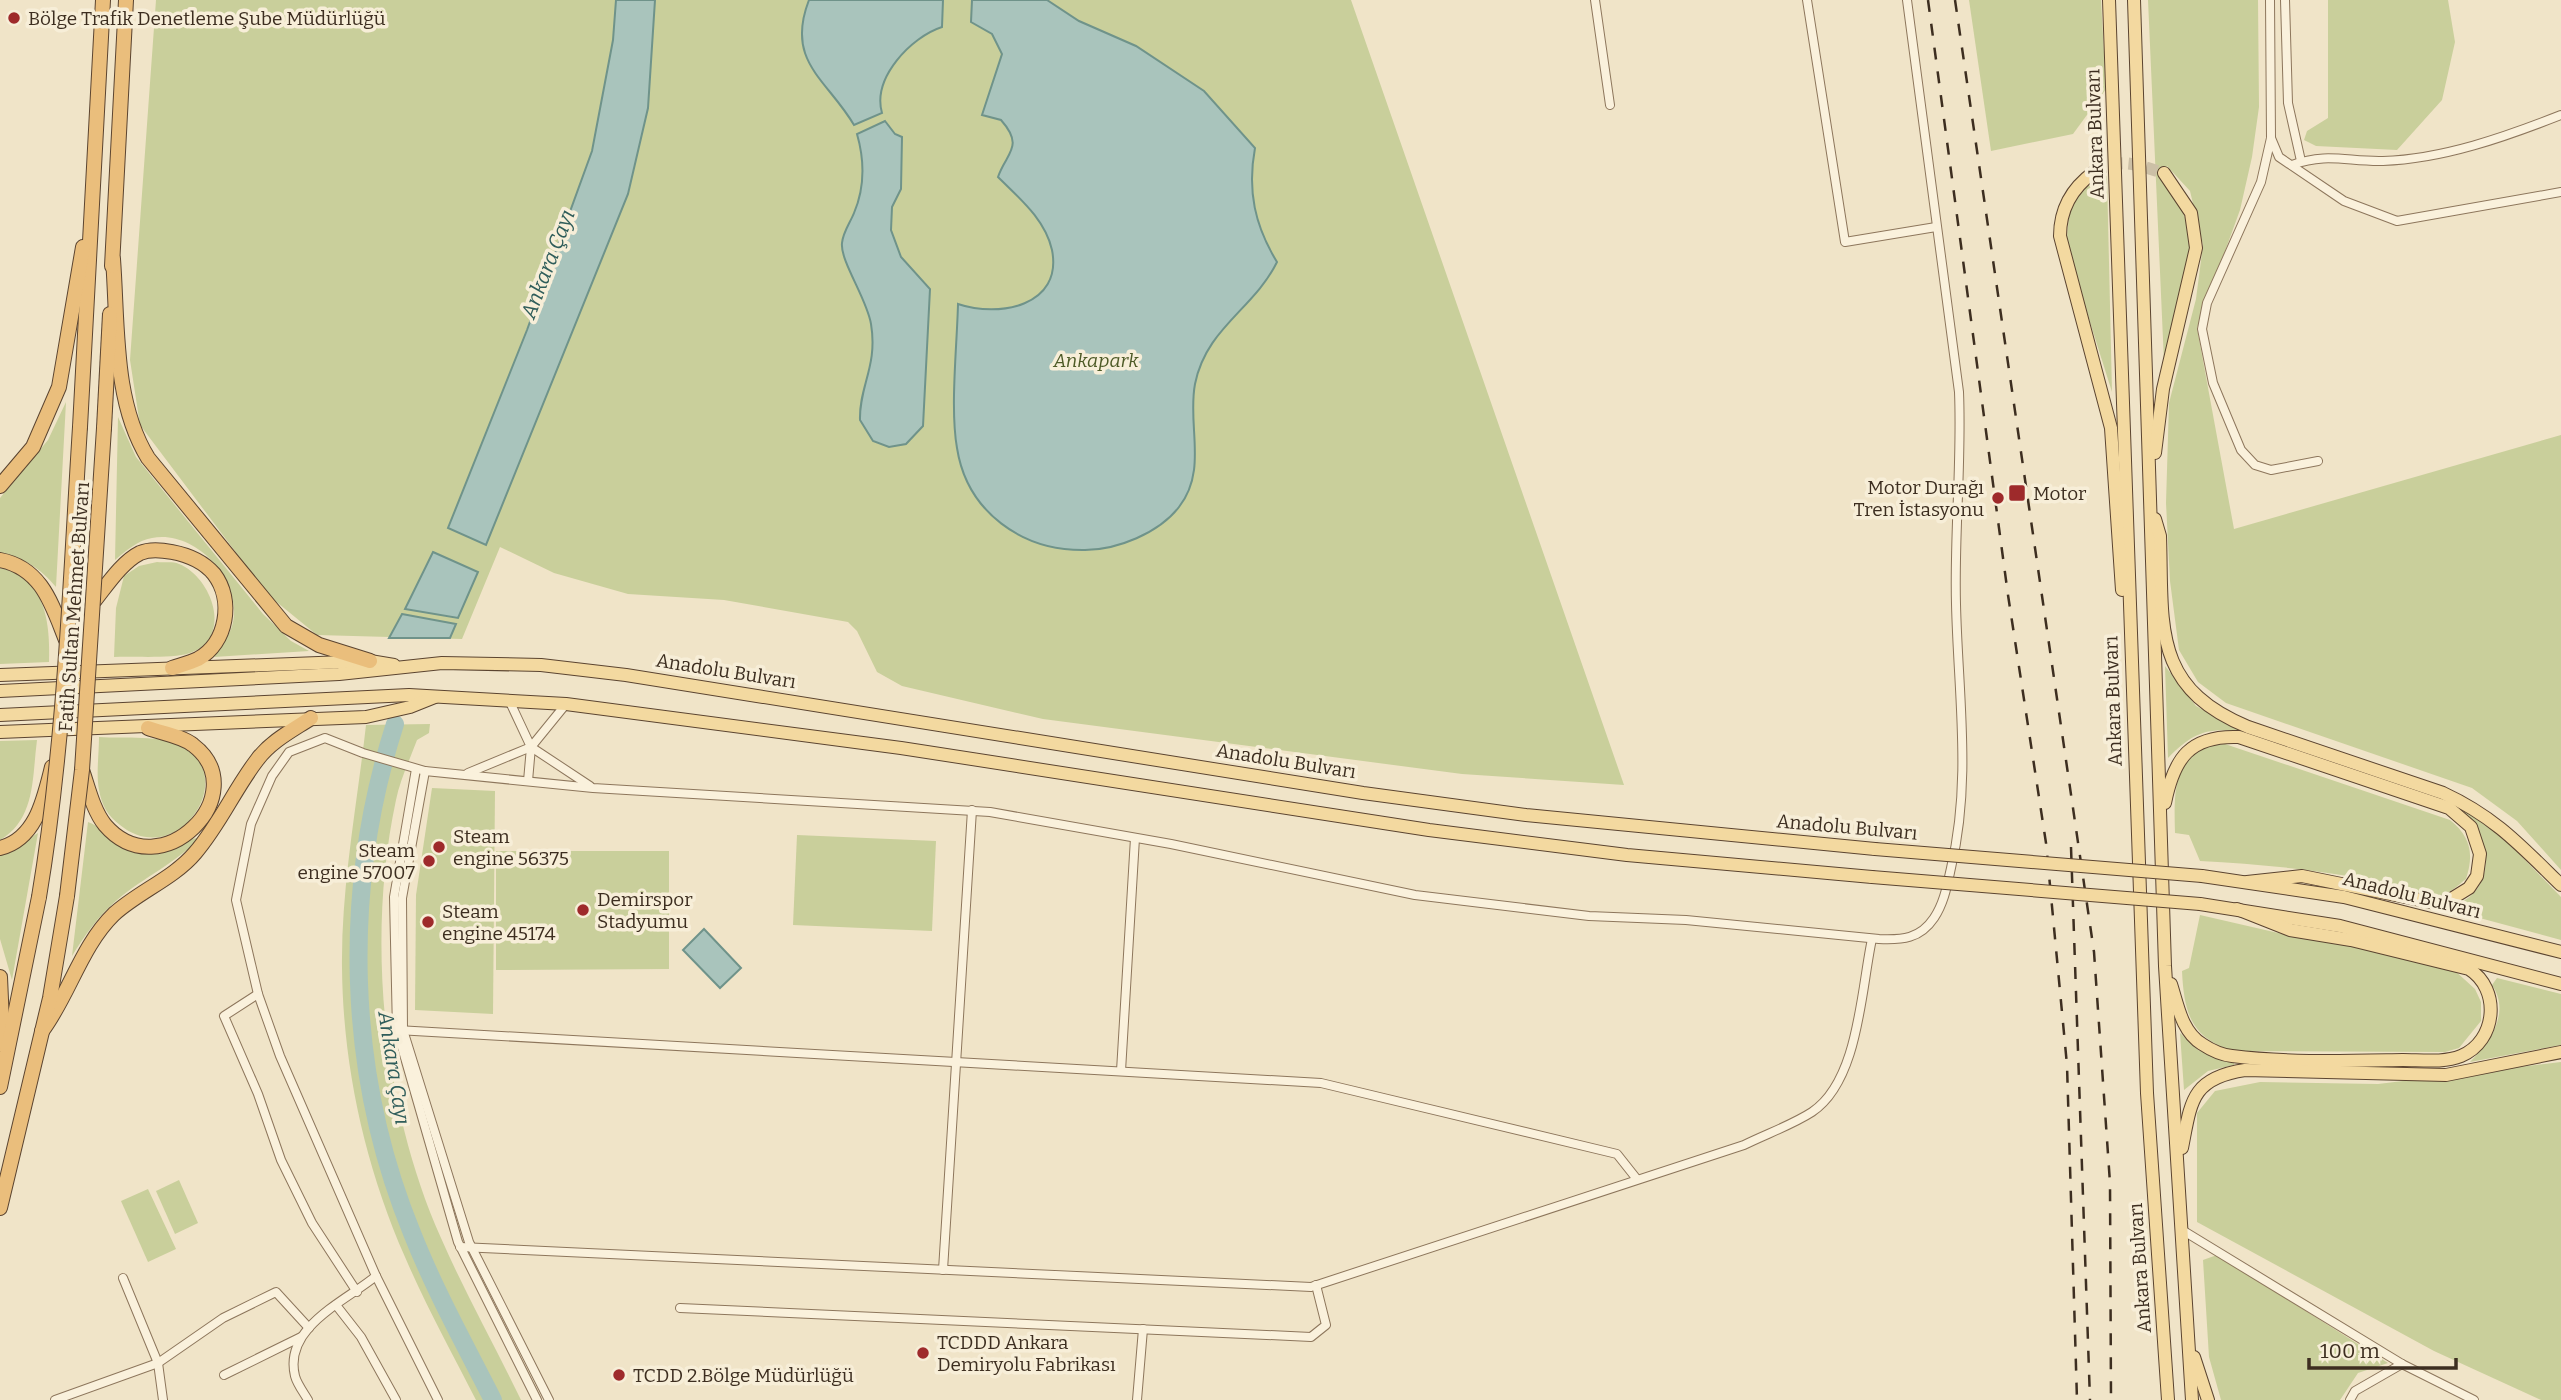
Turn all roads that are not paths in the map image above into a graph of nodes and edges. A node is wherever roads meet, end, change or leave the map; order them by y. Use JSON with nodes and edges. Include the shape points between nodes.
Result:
{"nodes":[{"id":1,"x":103,"y":0,"type":"edge"},
{"id":2,"x":125,"y":0,"type":"edge"},
{"id":3,"x":1595,"y":0,"type":"edge"},
{"id":4,"x":1807,"y":0,"type":"edge"},
{"id":5,"x":1907,"y":0,"type":"edge"},
{"id":6,"x":2109,"y":0,"type":"edge"},
{"id":7,"x":2134,"y":0,"type":"edge"},
{"id":8,"x":2270,"y":0,"type":"edge"},
{"id":9,"x":2286,"y":0,"type":"edge"},
{"id":10,"x":1610,"y":105,"type":"dead end"},
{"id":11,"x":2561,"y":115,"type":"edge"},
{"id":12,"x":2271,"y":138,"type":"junction"},
{"id":13,"x":2301,"y":161,"type":"junction"},
{"id":14,"x":97,"y":163,"type":"junction"},
{"id":15,"x":2292,"y":165,"type":"junction"},
{"id":16,"x":2094,"y":172,"type":"tunnel mouth"},
{"id":17,"x":2164,"y":173,"type":"tunnel mouth"},
{"id":18,"x":2561,"y":192,"type":"edge"},
{"id":19,"x":1936,"y":227,"type":"junction"},
{"id":20,"x":113,"y":259,"type":"junction"},
{"id":21,"x":2318,"y":461,"type":"dead end"},
{"id":22,"x":0,"y":486,"type":"edge"},
{"id":23,"x":2150,"y":503,"type":"junction"},
{"id":24,"x":0,"y":560,"type":"edge"},
{"id":25,"x":95,"y":600,"type":"junction"},
{"id":26,"x":2129,"y":628,"type":"junction"},
{"id":27,"x":66,"y":640,"type":"junction"},
{"id":28,"x":369,"y":666,"type":"junction"},
{"id":29,"x":172,"y":668,"type":"junction"},
{"id":30,"x":0,"y":675,"type":"edge"},
{"id":31,"x":0,"y":691,"type":"edge"},
{"id":32,"x":442,"y":695,"type":"junction"},
{"id":33,"x":509,"y":700,"type":"junction"},
{"id":34,"x":566,"y":704,"type":"junction"},
{"id":35,"x":0,"y":715,"type":"edge"},
{"id":36,"x":312,"y":718,"type":"junction"},
{"id":37,"x":148,"y":728,"type":"junction"},
{"id":38,"x":0,"y":732,"type":"edge"},
{"id":39,"x":60,"y":739,"type":"junction"},
{"id":40,"x":531,"y":747,"type":"junction"},
{"id":41,"x":416,"y":769,"type":"junction"},
{"id":42,"x":82,"y":770,"type":"junction"},
{"id":43,"x":465,"y":774,"type":"junction"},
{"id":44,"x":528,"y":781,"type":"junction"},
{"id":45,"x":593,"y":788,"type":"junction"},
{"id":46,"x":972,"y":810,"type":"junction"},
{"id":47,"x":2161,"y":824,"type":"junction"},
{"id":48,"x":1135,"y":838,"type":"junction"},
{"id":49,"x":0,"y":848,"type":"edge"},
{"id":50,"x":2246,"y":882,"type":"junction"},
{"id":51,"x":2561,"y":886,"type":"edge"},
{"id":52,"x":2237,"y":909,"type":"junction"},
{"id":53,"x":1872,"y":939,"type":"junction"},
{"id":54,"x":2561,"y":952,"type":"edge"},
{"id":55,"x":2165,"y":966,"type":"junction"},
{"id":56,"x":0,"y":977,"type":"edge"},
{"id":57,"x":2561,"y":984,"type":"edge"},
{"id":58,"x":258,"y":995,"type":"junction"},
{"id":59,"x":400,"y":1030,"type":"junction"},
{"id":60,"x":42,"y":1031,"type":"junction"},
{"id":61,"x":2561,"y":1052,"type":"edge"},
{"id":62,"x":956,"y":1062,"type":"junction"},
{"id":63,"x":1121,"y":1071,"type":"junction"},
{"id":64,"x":1,"y":1082,"type":"edge"},
{"id":65,"x":2179,"y":1170,"type":"junction"},
{"id":66,"x":1636,"y":1178,"type":"junction"},
{"id":67,"x":0,"y":1208,"type":"edge"},
{"id":68,"x":2182,"y":1230,"type":"junction"},
{"id":69,"x":460,"y":1247,"type":"junction"},
{"id":70,"x":472,"y":1247,"type":"junction"},
{"id":71,"x":943,"y":1270,"type":"junction"},
{"id":72,"x":376,"y":1276,"type":"junction"},
{"id":73,"x":123,"y":1278,"type":"dead end"},
{"id":74,"x":1317,"y":1285,"type":"junction"},
{"id":75,"x":356,"y":1292,"type":"junction"},
{"id":76,"x":336,"y":1305,"type":"junction"},
{"id":77,"x":680,"y":1308,"type":"dead end"},
{"id":78,"x":2162,"y":1322,"type":"junction"},
{"id":79,"x":309,"y":1328,"type":"junction"},
{"id":80,"x":1143,"y":1329,"type":"junction"},
{"id":81,"x":301,"y":1337,"type":"junction"},
{"id":82,"x":2188,"y":1338,"type":"junction"},
{"id":83,"x":158,"y":1363,"type":"junction"},
{"id":84,"x":2402,"y":1364,"type":"junction"},
{"id":85,"x":225,"y":1375,"type":"dead end"},
{"id":86,"x":60,"y":1399,"type":"edge"},
{"id":87,"x":163,"y":1400,"type":"edge"},
{"id":88,"x":308,"y":1400,"type":"edge"},
{"id":89,"x":396,"y":1400,"type":"edge"},
{"id":90,"x":438,"y":1400,"type":"edge"},
{"id":91,"x":537,"y":1400,"type":"edge"},
{"id":92,"x":549,"y":1400,"type":"edge"},
{"id":93,"x":1137,"y":1400,"type":"edge"},
{"id":94,"x":2162,"y":1400,"type":"edge"},
{"id":95,"x":2168,"y":1400,"type":"edge"},
{"id":96,"x":2192,"y":1400,"type":"edge"},
{"id":97,"x":2208,"y":1400,"type":"edge"},
{"id":98,"x":2350,"y":1400,"type":"edge"},
{"id":99,"x":2474,"y":1400,"type":"edge"}],
"edges":[{"from":1,"to":14,"type":"highway","name":"Fatih Sultan Mehmet Bulvarı"},
{"from":2,"to":20,"type":"highway","name":"Fatih Sultan Mehmet Bulvarı"},
{"from":3,"to":10,"type":"street"},
{"from":4,"to":19,"type":"street","via":[[1845,242]]},
{"from":5,"to":19,"type":"street"},
{"from":6,"to":26,"type":"main road","name":"Ankara Bulvarı"},
{"from":7,"to":23,"type":"main road"},
{"from":8,"to":12,"type":"street"},
{"from":9,"to":13,"type":"street","via":[[2288,103]]},
{"from":11,"to":13,"type":"street","via":[[2511,134],[2415,158],[2314,157]]},
{"from":12,"to":15,"type":"street","via":[[2279,157]]},
{"from":12,"to":21,"type":"street","via":[[2261,182],[2207,303],[2202,329],[2213,383],[2241,450],[2255,465],[2271,470]]},
{"from":13,"to":15,"type":"street"},
{"from":14,"to":22,"type":"highway","via":[[59,387],[33,447]]},
{"from":14,"to":27,"type":"highway","name":"Fatih Sultan Mehmet Bulvarı","bridge":true},
{"from":15,"to":18,"type":"street","via":[[2344,201],[2397,221]]},
{"from":16,"to":26,"type":"main road","via":[[2077,186],[2066,204],[2060,236],[2111,428],[2118,571]]},
{"from":17,"to":23,"type":"main road","via":[[2191,213],[2196,248],[2163,389]]},
{"from":19,"to":53,"type":"street","via":[[1959,392],[1956,603],[1965,788],[1958,838],[1935,918],[1911,938]]},
{"from":20,"to":25,"type":"highway","name":"Fatih Sultan Mehmet Bulvarı","bridge":true},
{"from":20,"to":28,"type":"highway","via":[[125,408],[148,458],[286,626]]},
{"from":23,"to":47,"type":"main road"},
{"from":23,"to":51,"type":"main road","via":[[2160,536],[2167,651],[2182,680],[2199,698],[2248,727],[2472,806],[2501,826]]},
{"from":24,"to":27,"type":"highway","via":[[25,569],[40,583]]},
{"from":25,"to":29,"type":"highway","via":[[140,553],[162,550],[188,555],[203,564],[223,595],[226,612],[221,636],[199,658]]},
{"from":25,"to":42,"type":"highway","name":"Fatih Sultan Mehmet Bulvarı","bridge":true},
{"from":26,"to":78,"type":"main road","name":"Ankara Bulvarı","via":[[2147,1093]]},
{"from":27,"to":39,"type":"highway","name":"Fatih Sultan Mehmet Bulvarı","bridge":true},
{"from":28,"to":29,"type":"main road"},
{"from":28,"to":31,"type":"main road"},
{"from":28,"to":50,"type":"main road","name":"Anadolu Bulvarı","bridge":true,"via":[[541,665],[1526,815]]},
{"from":29,"to":30,"type":"main road"},
{"from":32,"to":33,"type":"main road"},
{"from":32,"to":35,"type":"main road"},
{"from":32,"to":36,"type":"main road","via":[[366,717]]},
{"from":33,"to":34,"type":"main road"},
{"from":33,"to":40,"type":"street"},
{"from":34,"to":40,"type":"street"},
{"from":34,"to":52,"type":"main road","bridge":true,"via":[[901,748],[1429,830],[1627,855]]},
{"from":36,"to":37,"type":"main road"},
{"from":36,"to":60,"type":"highway","via":[[272,744],[257,760],[222,820],[193,856],[113,915],[87,949],[60,1007]]},
{"from":37,"to":38,"type":"main road"},
{"from":37,"to":42,"type":"highway","via":[[192,744],[213,777],[207,812],[179,841],[150,846],[122,838],[104,824]]},
{"from":39,"to":49,"type":"highway","via":[[40,811],[30,828]]},
{"from":39,"to":64,"type":"highway","name":"Fatih Sultan Mehmet Bulvarı","bridge":true,"via":[[39,897]]},
{"from":40,"to":43,"type":"street"},
{"from":40,"to":44,"type":"street"},
{"from":40,"to":45,"type":"street"},
{"from":41,"to":43,"type":"street"},
{"from":41,"to":58,"type":"street","via":[[325,738],[289,752],[272,776],[251,824],[236,900]]},
{"from":41,"to":59,"type":"street","via":[[402,898]]},
{"from":42,"to":60,"type":"highway","name":"Fatih Sultan Mehmet Bulvarı","bridge":true},
{"from":43,"to":44,"type":"street"},
{"from":44,"to":45,"type":"street"},
{"from":45,"to":46,"type":"street"},
{"from":46,"to":48,"type":"street"},
{"from":46,"to":62,"type":"street"},
{"from":47,"to":50,"type":"main road","via":[[2171,777],[2182,757],[2204,740],[2239,737],[2449,808],[2471,827],[2480,854],[2477,876],[2469,888],[2459,897],[2435,903],[2302,876]]},
{"from":47,"to":55,"type":"main road"},
{"from":48,"to":53,"type":"street","via":[[1415,895],[1588,916],[1686,920]]},
{"from":48,"to":63,"type":"street"},
{"from":50,"to":54,"type":"main road","name":"Anadolu Bulvarı","via":[[2344,897]]},
{"from":52,"to":55,"type":"main road","via":[[2290,930],[2469,969],[2483,982],[2491,1000],[2484,1035],[2465,1055],[2452,1059],[2326,1061],[2230,1056],[2200,1043],[2186,1028]]},
{"from":52,"to":57,"type":"main road","via":[[2340,926]]},
{"from":53,"to":66,"type":"street","via":[[1850,1052],[1831,1095],[1812,1112],[1744,1144]]},
{"from":55,"to":65,"type":"main road"},
{"from":56,"to":64,"type":"highway"},
{"from":58,"to":72,"type":"street"},
{"from":58,"to":75,"type":"street","via":[[224,1016],[281,1160],[312,1223]]},
{"from":59,"to":62,"type":"street"},
{"from":59,"to":69,"type":"street"},
{"from":59,"to":70,"type":"street"},
{"from":60,"to":67,"type":"highway","name":"Fatih Sultan Mehmet Bulvarı"},
{"from":61,"to":65,"type":"main road","via":[[2445,1075],[2227,1073],[2199,1088],[2191,1102]]},
{"from":62,"to":63,"type":"street"},
{"from":62,"to":71,"type":"street"},
{"from":63,"to":66,"type":"street","via":[[1321,1083],[1617,1154]]},
{"from":65,"to":68,"type":"main road"},
{"from":66,"to":74,"type":"street"},
{"from":68,"to":82,"type":"main road"},
{"from":68,"to":84,"type":"street"},
{"from":69,"to":70,"type":"street"},
{"from":69,"to":91,"type":"street"},
{"from":70,"to":71,"type":"street"},
{"from":70,"to":92,"type":"street"},
{"from":71,"to":74,"type":"street"},
{"from":72,"to":75,"type":"street"},
{"from":72,"to":90,"type":"street"},
{"from":73,"to":83,"type":"street"},
{"from":74,"to":80,"type":"street","via":[[1326,1325],[1311,1336]]},
{"from":75,"to":76,"type":"street"},
{"from":76,"to":79,"type":"street"},
{"from":76,"to":89,"type":"street","via":[[361,1337]]},
{"from":77,"to":80,"type":"street"},
{"from":78,"to":94,"type":"main road"},
{"from":78,"to":95,"type":"main road","name":"Ankara Bulvarı"},
{"from":79,"to":81,"type":"street"},
{"from":79,"to":83,"type":"street","via":[[276,1292],[223,1318]]},
{"from":80,"to":93,"type":"street"},
{"from":81,"to":85,"type":"street"},
{"from":81,"to":88,"type":"street","via":[[295,1376]]},
{"from":82,"to":96,"type":"main road"},
{"from":82,"to":97,"type":"main road"},
{"from":83,"to":86,"type":"street"},
{"from":83,"to":87,"type":"street"},
{"from":84,"to":98,"type":"street","via":[[2354,1391]]},
{"from":84,"to":99,"type":"street"}]}
